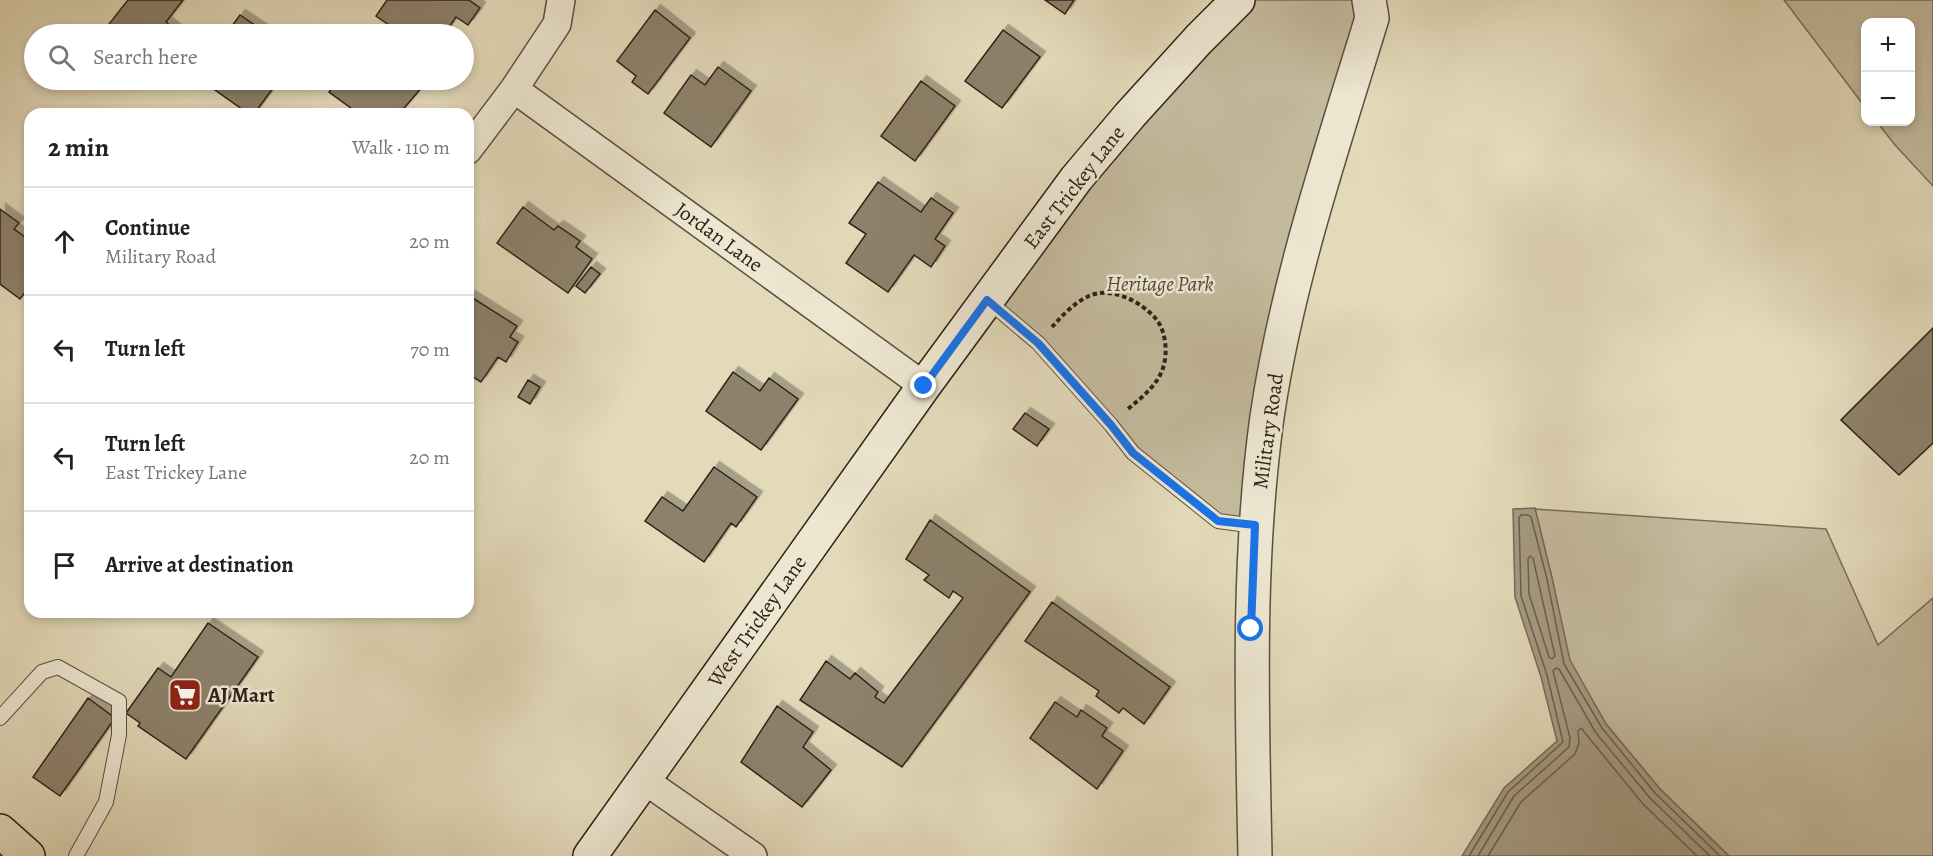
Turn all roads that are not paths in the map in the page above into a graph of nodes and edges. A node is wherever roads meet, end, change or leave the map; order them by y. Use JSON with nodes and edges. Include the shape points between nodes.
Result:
{"nodes":[{"id":1,"x":561,"y":0,"type":"edge"},
{"id":2,"x":1238,"y":0,"type":"edge"},
{"id":3,"x":1367,"y":6,"type":"edge"},
{"id":4,"x":513,"y":89,"type":"junction"},
{"id":5,"x":474,"y":142,"type":"edge"},
{"id":6,"x":987,"y":300,"type":"junction"},
{"id":7,"x":924,"y":386,"type":"junction"},
{"id":8,"x":1255,"y":525,"type":"junction"},
{"id":9,"x":0,"y":718,"type":"edge"},
{"id":10,"x":644,"y":780,"type":"junction"},
{"id":11,"x":0,"y":831,"type":"edge"},
{"id":12,"x":28,"y":856,"type":"edge"},
{"id":13,"x":76,"y":856,"type":"edge"},
{"id":14,"x":590,"y":856,"type":"edge"},
{"id":15,"x":753,"y":856,"type":"edge"},
{"id":16,"x":1255,"y":856,"type":"edge"}],
"edges":[{"from":1,"to":4,"type":"street","via":[[557,24]]},
{"from":2,"to":6,"type":"main road","name":"East Trickey Lane","via":[[1153,89],[1076,179]]},
{"from":3,"to":8,"type":"main road","name":"Military Road","via":[[1287,312],[1268,416]]},
{"from":4,"to":5,"type":"street"},
{"from":4,"to":7,"type":"street","name":"Jordan Lane"},
{"from":6,"to":7,"type":"main road","name":"East Trickey Lane"},
{"from":6,"to":8,"type":"lane","via":[[1038,343],[1133,453],[1218,521]]},
{"from":7,"to":10,"type":"main road","name":"West Trickey Lane"},
{"from":8,"to":16,"type":"main road","name":"Military Road","via":[[1251,629]]},
{"from":9,"to":13,"type":"lane","via":[[42,672],[58,667],[119,701],[119,735],[106,802]]},
{"from":10,"to":14,"type":"main road","name":"West Trickey Lane"},
{"from":10,"to":15,"type":"street"},
{"from":11,"to":12,"type":"main road"}]}
